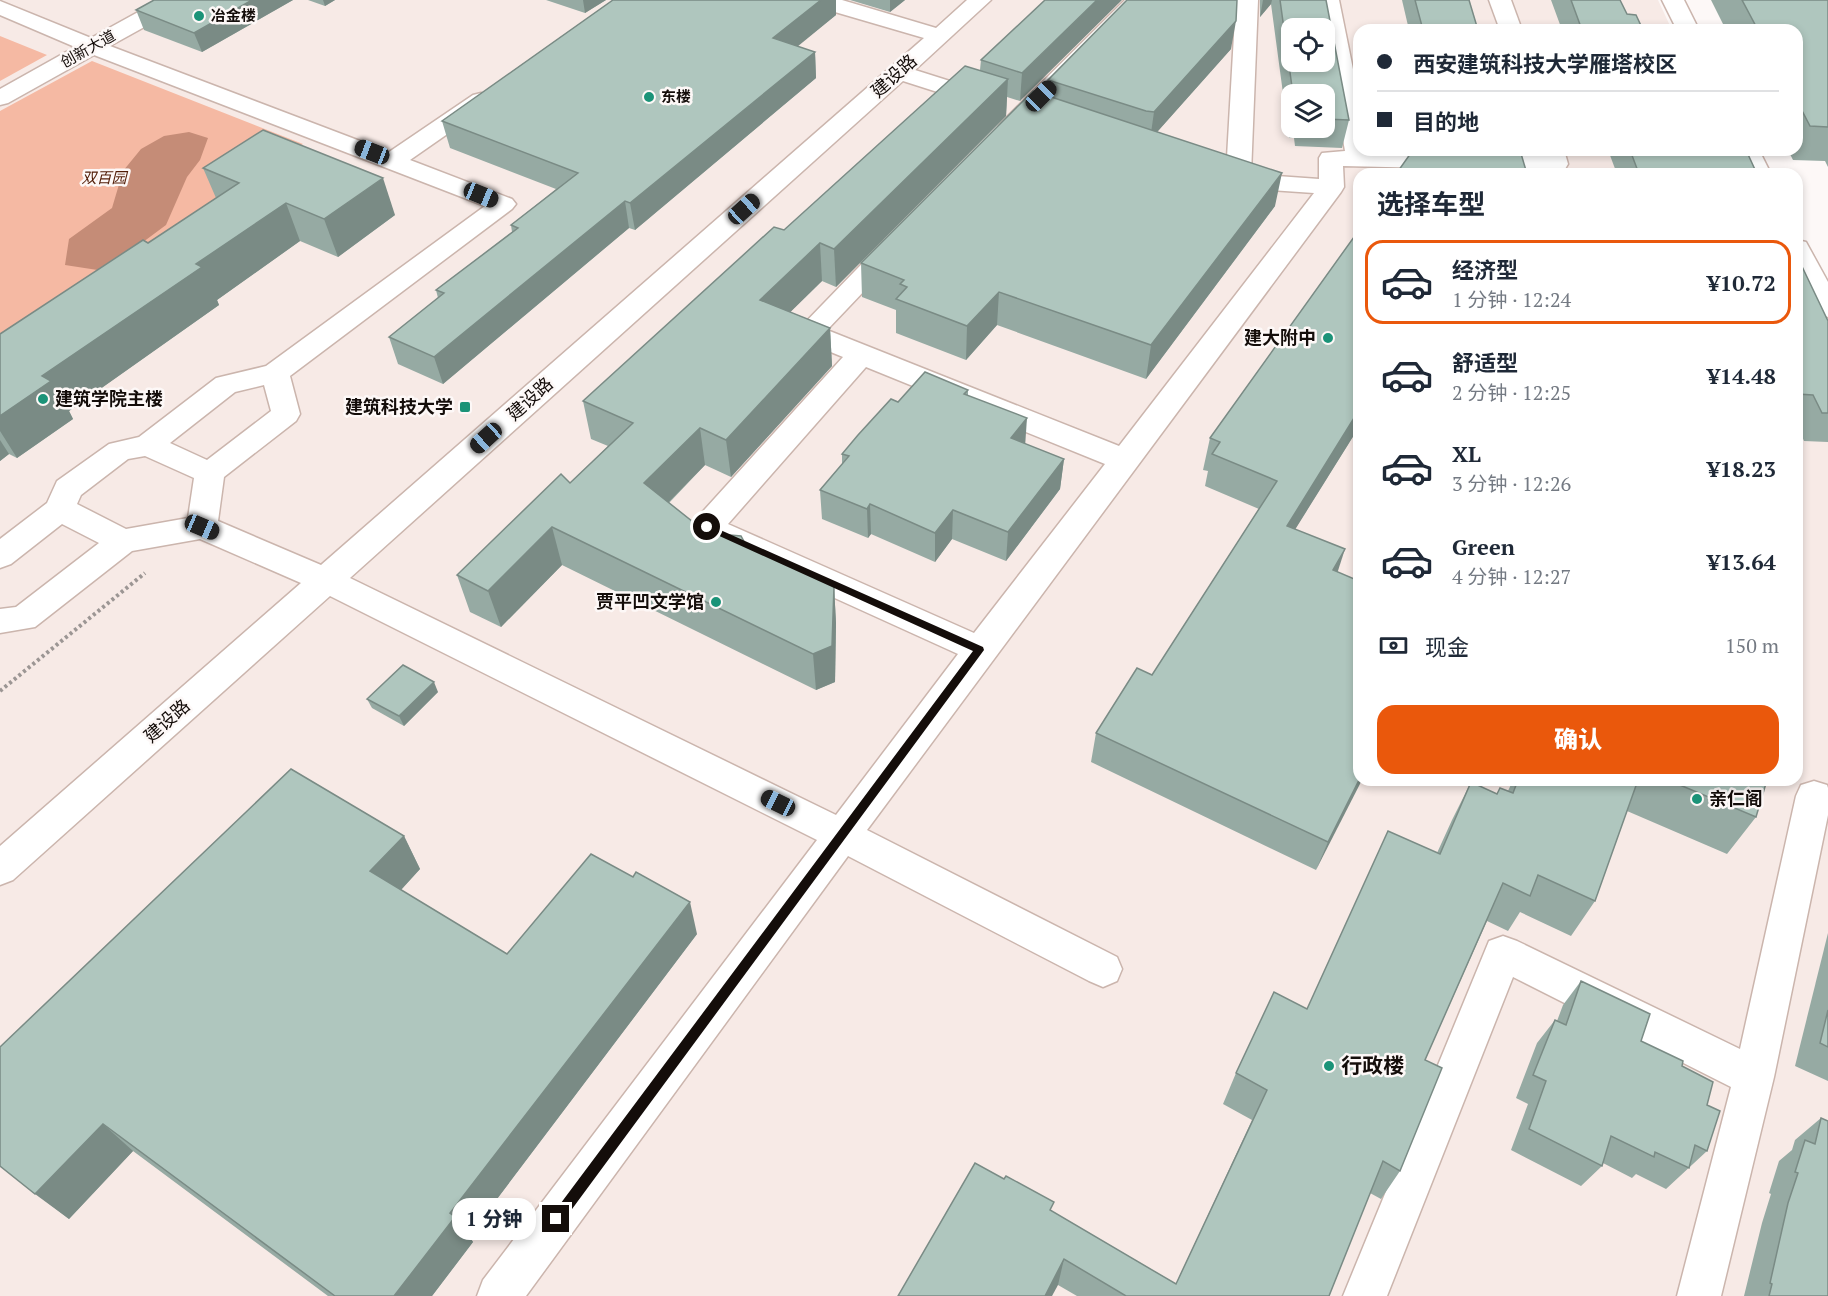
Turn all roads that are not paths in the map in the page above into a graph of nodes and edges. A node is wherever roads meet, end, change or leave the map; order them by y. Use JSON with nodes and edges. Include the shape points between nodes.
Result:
{"nodes":[{"id":1,"x":176,"y":0,"type":"edge"},
{"id":2,"x":819,"y":0,"type":"edge"},
{"id":3,"x":980,"y":0,"type":"edge"},
{"id":4,"x":1137,"y":0,"type":"edge"},
{"id":5,"x":1247,"y":0,"type":"edge"},
{"id":6,"x":1328,"y":0,"type":"edge"},
{"id":7,"x":1500,"y":0,"type":"edge"},
{"id":8,"x":1673,"y":0,"type":"edge"},
{"id":9,"x":0,"y":7,"type":"edge"},
{"id":10,"x":1508,"y":24,"type":"edge"},
{"id":11,"x":1685,"y":24,"type":"edge"},
{"id":12,"x":940,"y":36,"type":"junction"},
{"id":13,"x":93,"y":47,"type":"junction"},
{"id":14,"x":899,"y":72,"type":"junction"},
{"id":15,"x":499,"y":87,"type":"edge"},
{"id":16,"x":0,"y":98,"type":"edge"},
{"id":17,"x":1035,"y":116,"type":"junction"},
{"id":18,"x":1353,"y":128,"type":"edge"},
{"id":19,"x":992,"y":146,"type":"edge"},
{"id":20,"x":1358,"y":156,"type":"edge"},
{"id":21,"x":1554,"y":156,"type":"edge"},
{"id":22,"x":1359,"y":159,"type":"junction"},
{"id":23,"x":394,"y":160,"type":"junction"},
{"id":24,"x":1332,"y":187,"type":"junction"},
{"id":25,"x":909,"y":231,"type":"edge"},
{"id":26,"x":1803,"y":260,"type":"edge"},
{"id":27,"x":1828,"y":308,"type":"edge"},
{"id":28,"x":862,"y":354,"type":"junction"},
{"id":29,"x":275,"y":373,"type":"junction"},
{"id":30,"x":148,"y":445,"type":"junction"},
{"id":31,"x":1124,"y":460,"type":"junction"},
{"id":32,"x":210,"y":473,"type":"junction"},
{"id":33,"x":60,"y":509,"type":"junction"},
{"id":34,"x":202,"y":527,"type":"junction"},
{"id":35,"x":123,"y":541,"type":"junction"},
{"id":36,"x":0,"y":555,"type":"edge"},
{"id":37,"x":326,"y":580,"type":"junction"},
{"id":38,"x":0,"y":621,"type":"edge"},
{"id":39,"x":980,"y":650,"type":"junction"},
{"id":40,"x":1814,"y":796,"type":"dead end"},
{"id":41,"x":842,"y":835,"type":"junction"},
{"id":42,"x":0,"y":870,"type":"edge"},
{"id":43,"x":1103,"y":969,"type":"dead end"},
{"id":44,"x":1754,"y":1077,"type":"junction"},
{"id":45,"x":499,"y":1296,"type":"edge"},
{"id":46,"x":1365,"y":1296,"type":"edge"},
{"id":47,"x":1698,"y":1296,"type":"edge"}],
"edges":[{"from":1,"to":13,"type":"street","name":"创新大道"},
{"from":2,"to":12,"type":"street"},
{"from":3,"to":12,"type":"street","name":"建设路"},
{"from":4,"to":17,"type":"street"},
{"from":5,"to":24,"type":"street","via":[[1227,178]]},
{"from":6,"to":18,"type":"street"},
{"from":7,"to":10,"type":"street"},
{"from":8,"to":11,"type":"street"},
{"from":9,"to":13,"type":"street"},
{"from":12,"to":14,"type":"street","name":"建设路"},
{"from":13,"to":16,"type":"street","name":"创新大道"},
{"from":13,"to":23,"type":"street"},
{"from":14,"to":17,"type":"street"},
{"from":14,"to":37,"type":"street","name":"建设路"},
{"from":15,"to":23,"type":"street"},
{"from":17,"to":19,"type":"street"},
{"from":20,"to":22,"type":"street"},
{"from":21,"to":22,"type":"street","via":[[1556,164]]},
{"from":22,"to":24,"type":"street","via":[[1331,158]]},
{"from":23,"to":29,"type":"street","via":[[503,204]]},
{"from":24,"to":31,"type":"street"},
{"from":25,"to":28,"type":"street","via":[[809,333]]},
{"from":26,"to":27,"type":"street"},
{"from":28,"to":31,"type":"street"},
{"from":28,"to":39,"type":"street","via":[[707,527]]},
{"from":29,"to":30,"type":"street","via":[[226,386]]},
{"from":29,"to":32,"type":"street","via":[[286,414]]},
{"from":30,"to":32,"type":"street"},
{"from":30,"to":33,"type":"street","via":[[119,452],[68,489]]},
{"from":31,"to":39,"type":"street"},
{"from":32,"to":34,"type":"street"},
{"from":33,"to":35,"type":"street"},
{"from":33,"to":36,"type":"street"},
{"from":34,"to":35,"type":"street"},
{"from":34,"to":37,"type":"street"},
{"from":35,"to":38,"type":"street","via":[[24,618]]},
{"from":37,"to":41,"type":"street"},
{"from":37,"to":42,"type":"street","name":"建设路"},
{"from":39,"to":41,"type":"street"},
{"from":40,"to":44,"type":"street"},
{"from":41,"to":43,"type":"street"},
{"from":41,"to":45,"type":"street"},
{"from":44,"to":46,"type":"street","via":[[1503,953]]},
{"from":44,"to":47,"type":"street"}]}
